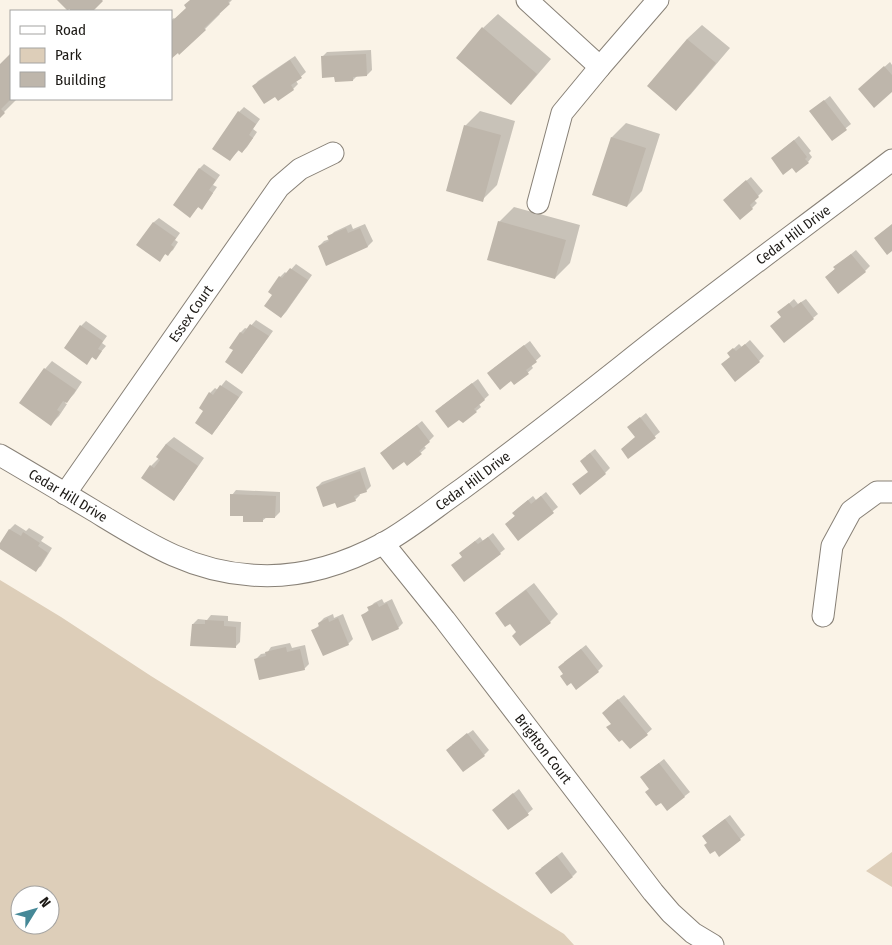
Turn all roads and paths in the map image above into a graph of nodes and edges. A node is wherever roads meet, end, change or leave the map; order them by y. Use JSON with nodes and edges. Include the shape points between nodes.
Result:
{"nodes":[{"id":1,"x":527,"y":0,"type":"edge"},
{"id":2,"x":658,"y":0,"type":"edge"},
{"id":3,"x":600,"y":67,"type":"junction"},
{"id":4,"x":333,"y":153,"type":"dead end"},
{"id":5,"x":892,"y":160,"type":"edge"},
{"id":6,"x":538,"y":203,"type":"dead end"},
{"id":7,"x":0,"y":455,"type":"edge"},
{"id":8,"x":892,"y":492,"type":"edge"},
{"id":9,"x":65,"y":494,"type":"junction"},
{"id":10,"x":384,"y":543,"type":"junction"},
{"id":11,"x":823,"y":616,"type":"dead end"},
{"id":12,"x":713,"y":945,"type":"edge"}],
"edges":[{"from":1,"to":3,"type":"street"},
{"from":2,"to":3,"type":"street"},
{"from":3,"to":6,"type":"street","via":[[562,113]]},
{"from":4,"to":9,"type":"street","name":"Essex Court","via":[[300,169],[279,187]]},
{"from":5,"to":10,"type":"street","name":"Cedar Hill Drive","via":[[661,334],[524,443]]},
{"from":7,"to":9,"type":"street","name":"Cedar Hill Drive"},
{"from":8,"to":11,"type":"street","via":[[877,492],[851,511],[832,546]]},
{"from":9,"to":10,"type":"street","name":"Cedar Hill Drive","via":[[161,550],[196,565],[227,572],[271,576],[308,572],[336,564]]},
{"from":10,"to":12,"type":"street","name":"Brighton Court","via":[[653,892],[671,913]]}]}
